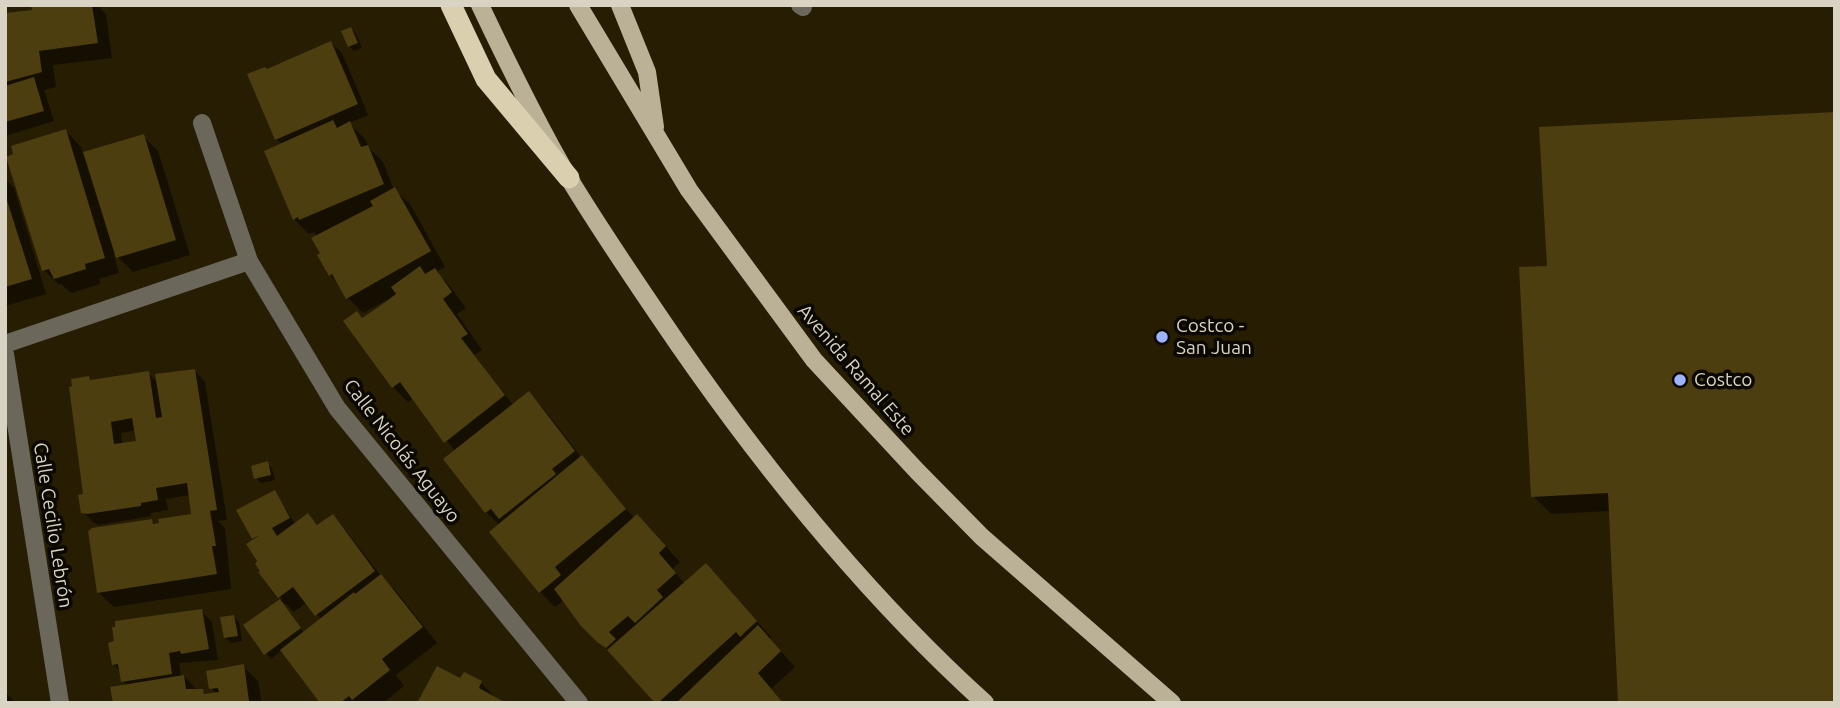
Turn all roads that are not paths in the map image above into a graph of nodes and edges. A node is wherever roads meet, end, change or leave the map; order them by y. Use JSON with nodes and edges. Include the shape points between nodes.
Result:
{"nodes":[{"id":1,"x":451,"y":5,"type":"edge"},
{"id":2,"x":480,"y":5,"type":"edge"},
{"id":3,"x":578,"y":5,"type":"edge"},
{"id":4,"x":620,"y":5,"type":"edge"},
{"id":5,"x":202,"y":123,"type":"dead end"},
{"id":6,"x":656,"y":138,"type":"junction"},
{"id":7,"x":569,"y":177,"type":"junction"},
{"id":8,"x":249,"y":261,"type":"junction"},
{"id":9,"x":5,"y":344,"type":"edge"},
{"id":10,"x":5,"y":354,"type":"edge"},
{"id":11,"x":60,"y":703,"type":"edge"},
{"id":12,"x":579,"y":703,"type":"edge"},
{"id":13,"x":985,"y":703,"type":"edge"},
{"id":14,"x":1172,"y":703,"type":"edge"}],
"edges":[{"from":1,"to":7,"type":"highway","via":[[486,79]]},
{"from":2,"to":7,"type":"main road"},
{"from":3,"to":6,"type":"main road","name":"Avenida Ramal Este"},
{"from":4,"to":6,"type":"main road","via":[[647,72]]},
{"from":5,"to":8,"type":"street","name":"Calle Nicolás Aguayo"},
{"from":6,"to":14,"type":"main road","name":"Avenida Ramal Este","via":[[814,360],[982,537]]},
{"from":7,"to":13,"type":"main road","via":[[623,264],[764,464],[881,601]]},
{"from":8,"to":9,"type":"street"},
{"from":8,"to":12,"type":"street","name":"Calle Nicolás Aguayo","via":[[337,408]]},
{"from":10,"to":11,"type":"street","name":"Calle Cecilio Lebrón"}]}
